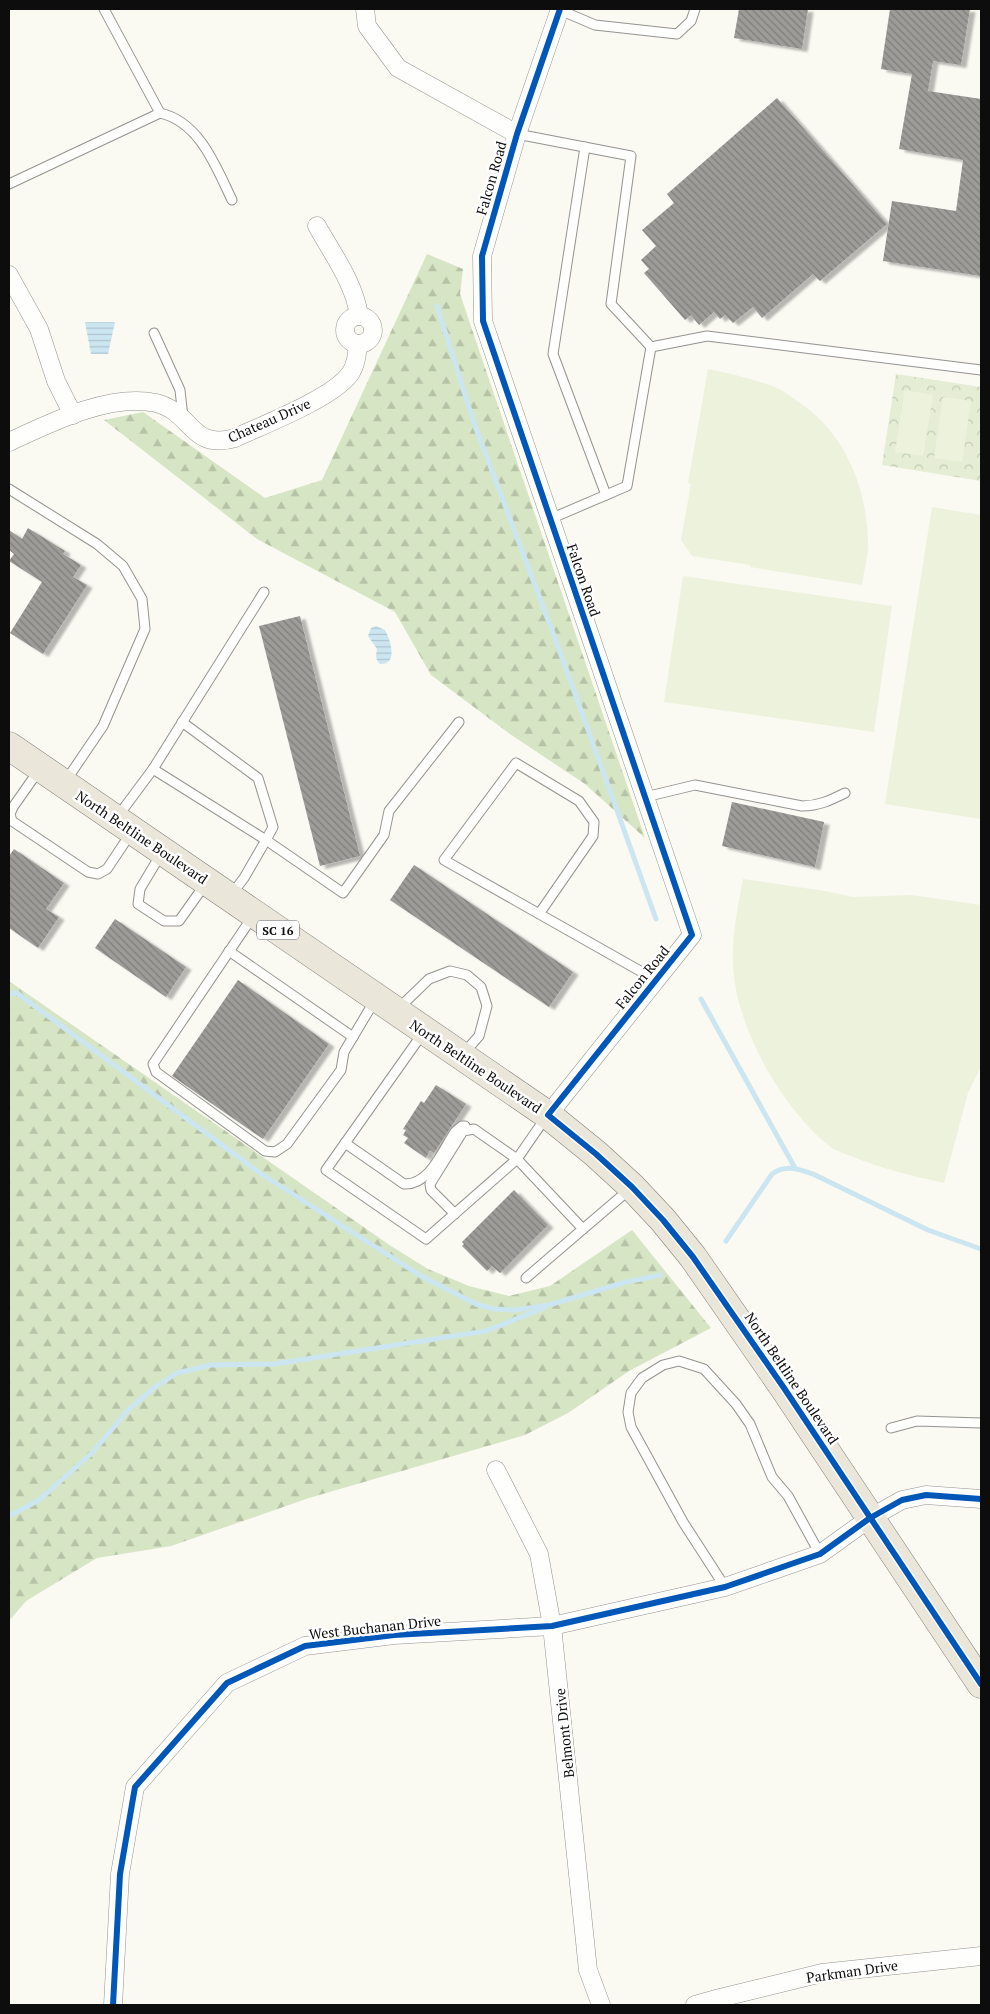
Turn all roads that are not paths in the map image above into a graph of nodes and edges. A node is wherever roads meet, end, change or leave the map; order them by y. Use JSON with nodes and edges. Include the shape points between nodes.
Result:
{"nodes":[{"id":1,"x":104,"y":9,"type":"edge"},
{"id":2,"x":365,"y":9,"type":"edge"},
{"id":3,"x":560,"y":9,"type":"edge"},
{"id":4,"x":695,"y":9,"type":"edge"},
{"id":5,"x":160,"y":113,"type":"junction"},
{"id":6,"x":516,"y":134,"type":"junction"},
{"id":7,"x":586,"y":147,"type":"junction"},
{"id":8,"x":9,"y":184,"type":"edge"},
{"id":9,"x":232,"y":200,"type":"dead end"},
{"id":10,"x":317,"y":226,"type":"dead end"},
{"id":11,"x":9,"y":275,"type":"edge"},
{"id":12,"x":154,"y":333,"type":"dead end"},
{"id":13,"x":651,"y":347,"type":"junction"},
{"id":14,"x":981,"y":370,"type":"edge"},
{"id":15,"x":73,"y":414,"type":"junction"},
{"id":16,"x":183,"y":418,"type":"junction"},
{"id":17,"x":9,"y":442,"type":"edge"},
{"id":18,"x":9,"y":489,"type":"edge"},
{"id":19,"x":606,"y":495,"type":"junction"},
{"id":20,"x":550,"y":519,"type":"junction"},
{"id":21,"x":264,"y":592,"type":"dead end"},
{"id":22,"x":182,"y":722,"type":"junction"},
{"id":23,"x":459,"y":722,"type":"dead end"},
{"id":24,"x":9,"y":746,"type":"edge"},
{"id":25,"x":40,"y":768,"type":"junction"},
{"id":26,"x":153,"y":769,"type":"junction"},
{"id":27,"x":64,"y":784,"type":"junction"},
{"id":28,"x":845,"y":793,"type":"dead end"},
{"id":29,"x":645,"y":797,"type":"junction"},
{"id":30,"x":124,"y":825,"type":"junction"},
{"id":31,"x":266,"y":840,"type":"junction"},
{"id":32,"x":163,"y":852,"type":"junction"},
{"id":33,"x":207,"y":882,"type":"junction"},
{"id":34,"x":230,"y":897,"type":"junction"},
{"id":35,"x":254,"y":914,"type":"junction"},
{"id":36,"x":540,"y":914,"type":"junction"},
{"id":37,"x":229,"y":951,"type":"junction"},
{"id":38,"x":656,"y":980,"type":"junction"},
{"id":39,"x":387,"y":1004,"type":"junction"},
{"id":40,"x":424,"y":1030,"type":"junction"},
{"id":41,"x":353,"y":1037,"type":"junction"},
{"id":42,"x":461,"y":1056,"type":"junction"},
{"id":43,"x":548,"y":1115,"type":"junction"},
{"id":44,"x":474,"y":1129,"type":"junction"},
{"id":45,"x":345,"y":1143,"type":"junction"},
{"id":46,"x":517,"y":1159,"type":"junction"},
{"id":47,"x":632,"y":1187,"type":"junction"},
{"id":48,"x":455,"y":1214,"type":"junction"},
{"id":49,"x":583,"y":1229,"type":"junction"},
{"id":50,"x":526,"y":1278,"type":"dead end"},
{"id":51,"x":981,"y":1423,"type":"edge"},
{"id":52,"x":891,"y":1428,"type":"dead end"},
{"id":53,"x":496,"y":1470,"type":"dead end"},
{"id":54,"x":981,"y":1499,"type":"edge"},
{"id":55,"x":870,"y":1518,"type":"junction"},
{"id":56,"x":820,"y":1554,"type":"junction"},
{"id":57,"x":725,"y":1587,"type":"junction"},
{"id":58,"x":552,"y":1626,"type":"junction"},
{"id":59,"x":981,"y":1684,"type":"edge"},
{"id":60,"x":981,"y":1956,"type":"edge"},
{"id":61,"x":113,"y":2005,"type":"edge"},
{"id":62,"x":601,"y":2005,"type":"edge"},
{"id":63,"x":696,"y":2005,"type":"edge"}],
"edges":[{"from":1,"to":5,"type":"lane"},
{"from":2,"to":6,"type":"street","via":[[367,26],[398,68]]},
{"from":3,"to":4,"type":"lane","via":[[595,25],[677,34],[691,21]]},
{"from":3,"to":6,"type":"street","name":"Falcon Road"},
{"from":5,"to":8,"type":"lane"},
{"from":5,"to":9,"type":"lane","via":[[173,116],[188,127],[209,153]]},
{"from":6,"to":7,"type":"lane"},
{"from":6,"to":20,"type":"street","name":"Falcon Road","via":[[482,256],[483,321]]},
{"from":7,"to":13,"type":"lane","via":[[631,156],[611,304]]},
{"from":7,"to":19,"type":"lane","via":[[553,354]]},
{"from":10,"to":16,"type":"street","name":"Chateau Drive","via":[[358,306],[359,316],[350,319],[346,327],[346,336],[358,344],[356,362],[350,373],[326,394],[223,442],[206,440]]},
{"from":11,"to":15,"type":"street","via":[[39,329],[56,381]]},
{"from":12,"to":16,"type":"lane","via":[[180,390]]},
{"from":13,"to":14,"type":"lane","via":[[707,336]]},
{"from":13,"to":19,"type":"lane","via":[[627,486]]},
{"from":15,"to":16,"type":"street","name":"Chateau Drive","via":[[116,403],[142,401],[157,404]]},
{"from":15,"to":17,"type":"street","name":"Chateau Drive"},
{"from":18,"to":27,"type":"lane","via":[[97,544],[123,566],[142,599],[145,629],[103,726]]},
{"from":19,"to":20,"type":"lane"},
{"from":20,"to":29,"type":"street","name":"Falcon Road"},
{"from":21,"to":22,"type":"lane"},
{"from":22,"to":26,"type":"lane"},
{"from":22,"to":31,"type":"lane","via":[[258,778],[273,827]]},
{"from":23,"to":31,"type":"lane","via":[[389,811],[384,835],[343,893]]},
{"from":24,"to":25,"type":"main road","name":"North Beltline Boulevard","number":"SC 16"},
{"from":25,"to":27,"type":"main road","name":"North Beltline Boulevard","number":"SC 16"},
{"from":25,"to":30,"type":"lane","via":[[13,807],[12,821],[88,872],[98,874],[107,869]]},
{"from":26,"to":30,"type":"lane"},
{"from":26,"to":31,"type":"lane"},
{"from":27,"to":30,"type":"main road","name":"North Beltline Boulevard","number":"SC 16"},
{"from":28,"to":29,"type":"lane","via":[[814,806],[695,785]]},
{"from":29,"to":38,"type":"street","name":"Falcon Road","via":[[692,935]]},
{"from":30,"to":32,"type":"main road","name":"North Beltline Boulevard","number":"SC 16"},
{"from":31,"to":34,"type":"lane"},
{"from":32,"to":33,"type":"main road","name":"North Beltline Boulevard","number":"SC 16"},
{"from":32,"to":33,"type":"lane","via":[[140,889],[138,904],[164,922],[179,922]]},
{"from":33,"to":34,"type":"main road","name":"North Beltline Boulevard","number":"SC 16"},
{"from":34,"to":35,"type":"main road","name":"North Beltline Boulevard","number":"SC 16"},
{"from":35,"to":37,"type":"lane"},
{"from":35,"to":39,"type":"main road","name":"North Beltline Boulevard","number":"SC 16"},
{"from":36,"to":36,"type":"lane","via":[[444,860],[516,762],[579,801],[594,822],[593,836]]},
{"from":36,"to":38,"type":"lane"},
{"from":37,"to":41,"type":"lane"},
{"from":37,"to":41,"type":"lane","via":[[153,1064],[156,1072],[265,1151],[275,1152],[287,1144],[341,1070],[344,1052]]},
{"from":38,"to":43,"type":"street","name":"Falcon Road"},
{"from":39,"to":40,"type":"main road","name":"North Beltline Boulevard","number":"SC 16"},
{"from":39,"to":41,"type":"lane"},
{"from":39,"to":42,"type":"lane","via":[[429,979],[450,971],[467,975],[481,987],[487,1006],[479,1036]]},
{"from":40,"to":42,"type":"main road","name":"North Beltline Boulevard","number":"SC 16"},
{"from":40,"to":45,"type":"lane"},
{"from":42,"to":43,"type":"main road","name":"North Beltline Boulevard","number":"SC 16"},
{"from":43,"to":46,"type":"lane"},
{"from":43,"to":47,"type":"main road","name":"North Beltline Boulevard","number":"SC 16"},
{"from":44,"to":45,"type":"lane","via":[[462,1126],[454,1132],[429,1172],[422,1181],[413,1185],[404,1184]]},
{"from":44,"to":46,"type":"lane"},
{"from":44,"to":48,"type":"lane","via":[[463,1131],[430,1184],[431,1190]]},
{"from":45,"to":48,"type":"lane","via":[[326,1170],[426,1239]]},
{"from":46,"to":48,"type":"lane"},
{"from":46,"to":49,"type":"lane"},
{"from":47,"to":49,"type":"lane"},
{"from":47,"to":55,"type":"main road","name":"North Beltline Boulevard","number":"SC 16","via":[[663,1220],[714,1286]]},
{"from":49,"to":50,"type":"lane"},
{"from":51,"to":52,"type":"lane","via":[[916,1421]]},
{"from":53,"to":58,"type":"street","name":"Belmont Drive","via":[[539,1554]]},
{"from":54,"to":55,"type":"street","name":"West Buchanan Drive","via":[[926,1495],[902,1500]]},
{"from":55,"to":56,"type":"street","name":"West Buchanan Drive"},
{"from":55,"to":59,"type":"main road","name":"North Beltline Boulevard","number":"SC 16"},
{"from":56,"to":57,"type":"street","name":"West Buchanan Drive"},
{"from":56,"to":57,"type":"lane","via":[[788,1496],[772,1477],[750,1424],[736,1404],[704,1369],[679,1361],[662,1365],[642,1378],[631,1393],[628,1412],[631,1427],[682,1522]]},
{"from":57,"to":58,"type":"street","name":"West Buchanan Drive"},
{"from":58,"to":61,"type":"street","name":"West Buchanan Drive","via":[[394,1635],[305,1646],[227,1683],[135,1787],[120,1874]]},
{"from":58,"to":62,"type":"street","name":"Belmont Drive","via":[[588,1970]]},
{"from":60,"to":63,"type":"street","name":"Parkman Drive","via":[[822,1973]]}]}
